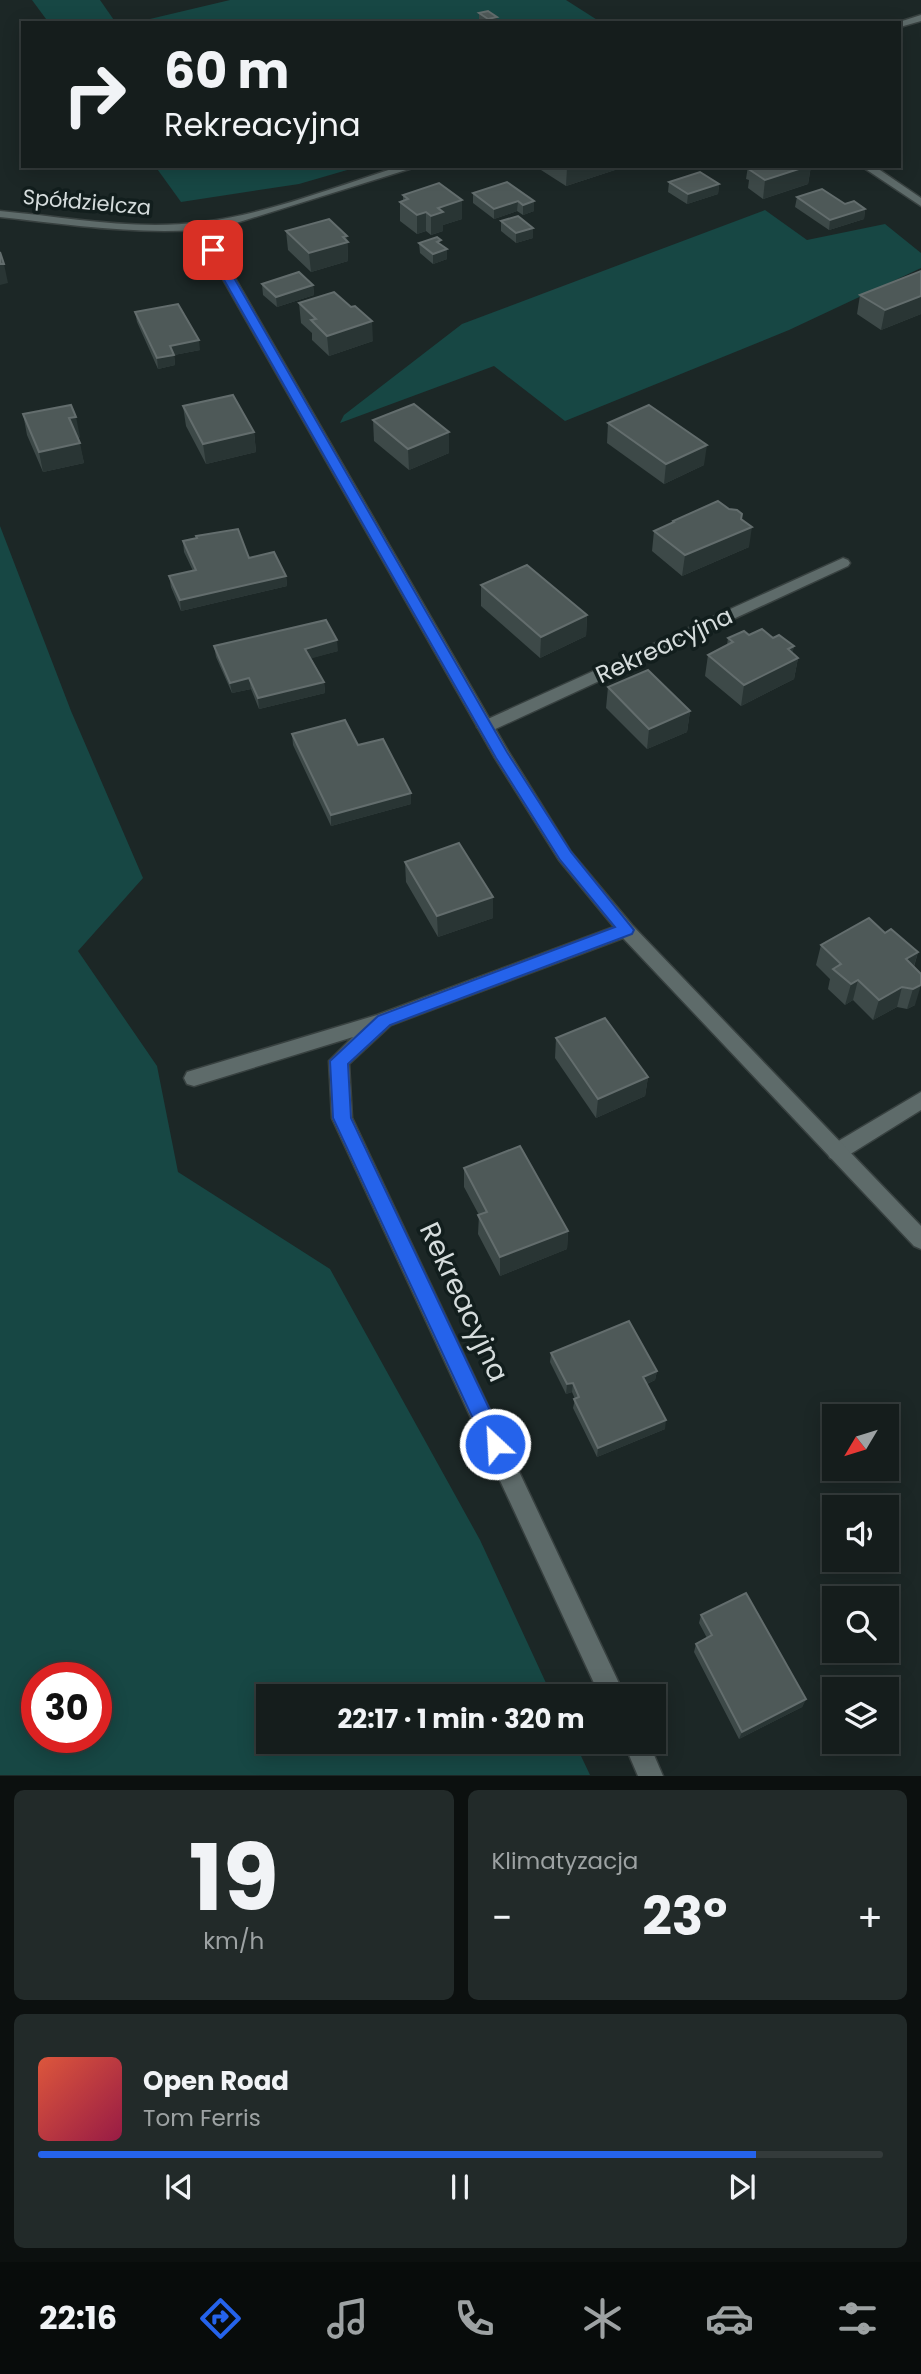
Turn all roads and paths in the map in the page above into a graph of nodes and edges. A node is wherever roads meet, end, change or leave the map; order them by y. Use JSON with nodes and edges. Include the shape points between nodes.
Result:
{"nodes":[{"id":1,"x":921,"y":18,"type":"edge"},
{"id":2,"x":901,"y":24,"type":"edge"},
{"id":3,"x":407,"y":168,"type":"edge"},
{"id":4,"x":869,"y":168,"type":"edge"},
{"id":5,"x":921,"y":203,"type":"edge"},
{"id":6,"x":0,"y":214,"type":"edge"},
{"id":7,"x":199,"y":226,"type":"junction"},
{"id":8,"x":843,"y":562,"type":"dead end"},
{"id":9,"x":485,"y":727,"type":"junction"},
{"id":10,"x":626,"y":930,"type":"junction"},
{"id":11,"x":384,"y":1020,"type":"junction"},
{"id":12,"x":194,"y":1078,"type":"dead end"},
{"id":13,"x":921,"y":1100,"type":"edge"},
{"id":14,"x":837,"y":1152,"type":"junction"},
{"id":15,"x":921,"y":1240,"type":"edge"},
{"id":16,"x":607,"y":1684,"type":"edge"},
{"id":17,"x":641,"y":1754,"type":"edge"},
{"id":18,"x":651,"y":1776,"type":"edge"}],
"edges":[{"from":1,"to":2,"type":"street"},
{"from":3,"to":7,"type":"street","name":"Spółdzielcza","via":[[232,221]]},
{"from":4,"to":5,"type":"street"},
{"from":6,"to":7,"type":"street","name":"Spółdzielcza","via":[[100,224]]},
{"from":7,"to":9,"type":"street"},
{"from":8,"to":9,"type":"street","name":"Rekreacyjna"},
{"from":9,"to":10,"type":"street","via":[[565,856]]},
{"from":10,"to":11,"type":"street","name":"Rekreacyjna"},
{"from":10,"to":14,"type":"street"},
{"from":11,"to":12,"type":"street","name":"Rekreacyjna"},
{"from":11,"to":16,"type":"street","name":"Rekreacyjna","via":[[339,1061],[342,1118]]},
{"from":13,"to":14,"type":"street"},
{"from":14,"to":15,"type":"street"},
{"from":17,"to":18,"type":"street"}]}
